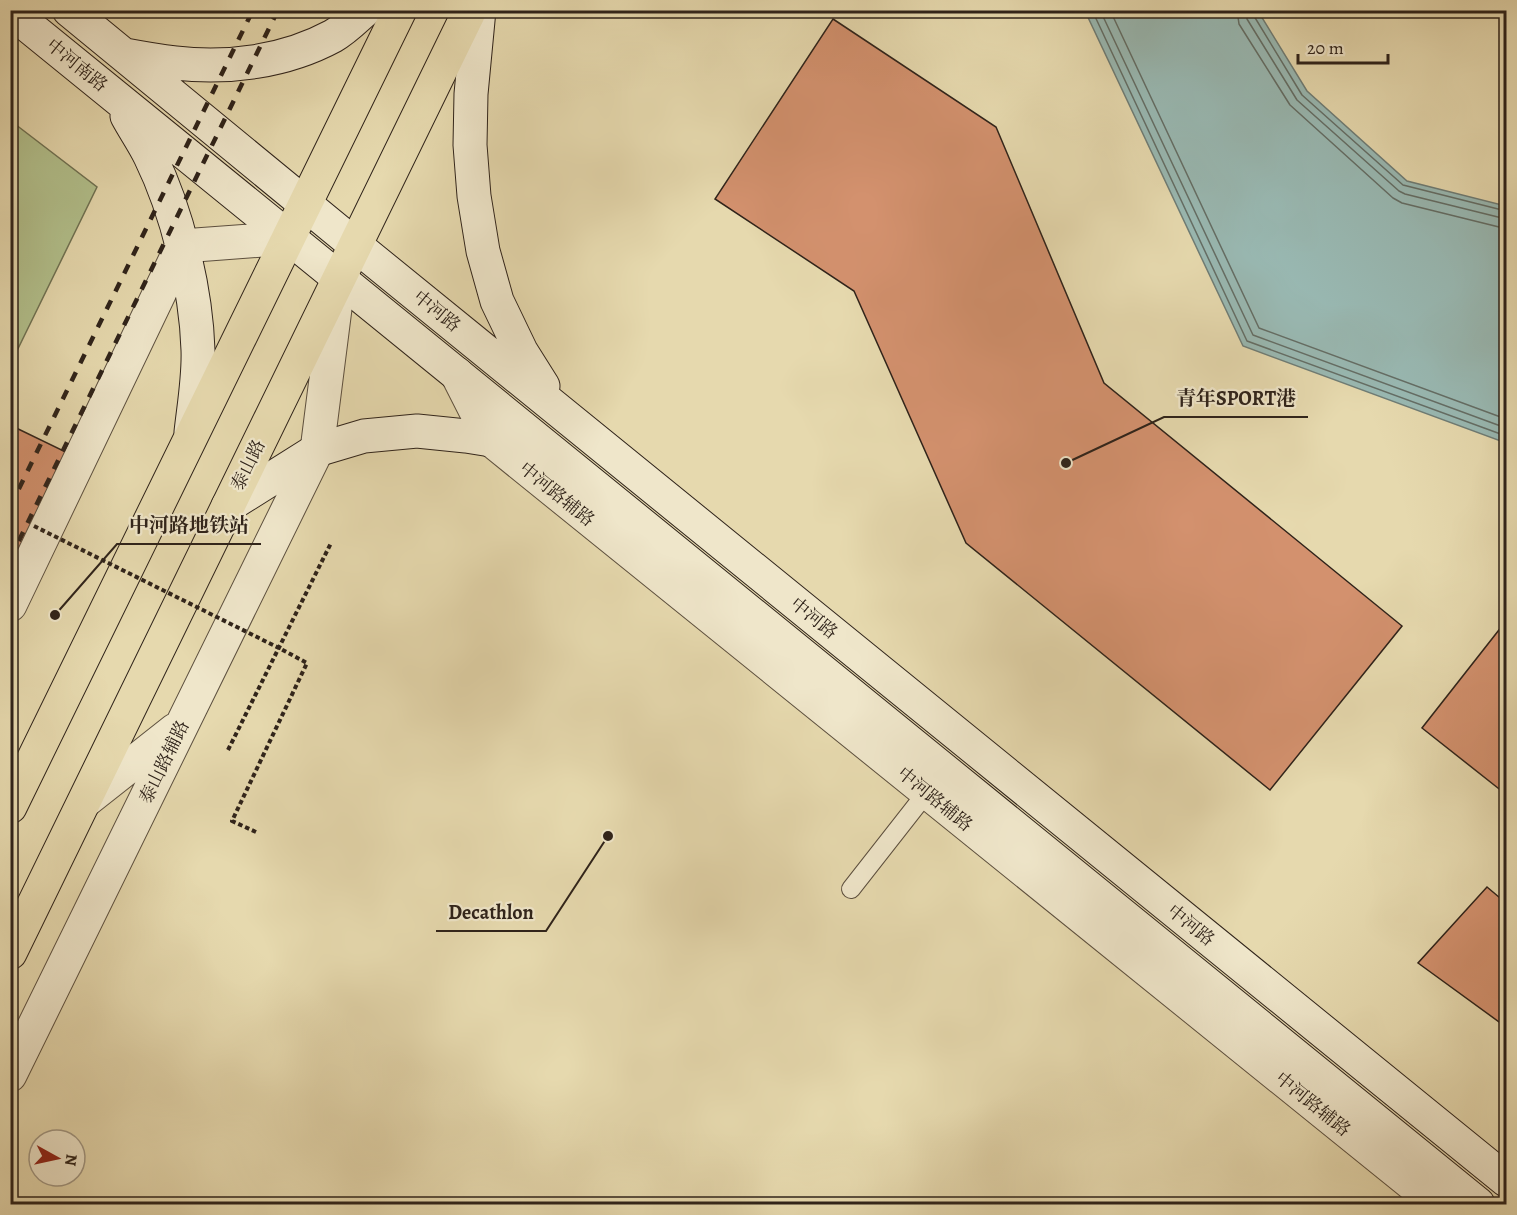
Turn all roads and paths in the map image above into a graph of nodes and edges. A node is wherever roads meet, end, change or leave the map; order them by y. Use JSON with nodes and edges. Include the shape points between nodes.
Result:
{"nodes":[{"id":1,"x":69,"y":10,"type":"edge"},
{"id":2,"x":365,"y":10,"type":"edge"},
{"id":3,"x":400,"y":10,"type":"edge"},
{"id":4,"x":470,"y":10,"type":"edge"},
{"id":5,"x":479,"y":10,"type":"edge"},
{"id":6,"x":10,"y":11,"type":"edge"},
{"id":7,"x":123,"y":55,"type":"junction"},
{"id":8,"x":115,"y":97,"type":"junction"},
{"id":9,"x":305,"y":203,"type":"junction"},
{"id":10,"x":289,"y":238,"type":"junction"},
{"id":11,"x":355,"y":245,"type":"junction"},
{"id":12,"x":182,"y":246,"type":"junction"},
{"id":13,"x":339,"y":279,"type":"junction"},
{"id":14,"x":457,"y":374,"type":"junction"},
{"id":15,"x":558,"y":410,"type":"junction"},
{"id":16,"x":490,"y":439,"type":"junction"},
{"id":17,"x":190,"y":440,"type":"junction"},
{"id":18,"x":549,"y":449,"type":"junction"},
{"id":19,"x":316,"y":450,"type":"junction"},
{"id":20,"x":228,"y":507,"type":"junction"},
{"id":21,"x":34,"y":526,"type":"dead end"},
{"id":22,"x":331,"y":543,"type":"dead end"},
{"id":23,"x":10,"y":605,"type":"edge"},
{"id":24,"x":279,"y":648,"type":"junction"},
{"id":25,"x":182,"y":725,"type":"junction"},
{"id":26,"x":228,"y":750,"type":"dead end"},
{"id":27,"x":927,"y":792,"type":"junction"},
{"id":28,"x":85,"y":801,"type":"junction"},
{"id":29,"x":10,"y":807,"type":"edge"},
{"id":30,"x":256,"y":832,"type":"dead end"},
{"id":31,"x":851,"y":889,"type":"dead end"},
{"id":32,"x":10,"y":953,"type":"edge"},
{"id":33,"x":10,"y":1075,"type":"edge"},
{"id":34,"x":1506,"y":1180,"type":"edge"},
{"id":35,"x":1437,"y":1204,"type":"edge"},
{"id":36,"x":1478,"y":1204,"type":"edge"}],
"edges":[{"from":1,"to":7,"type":"main road","name":"中河南路"},
{"from":2,"to":7,"type":"main road","via":[[334,36],[260,62],[217,66]]},
{"from":3,"to":9,"type":"main road"},
{"from":4,"to":11,"type":"main road","name":"泰山路"},
{"from":5,"to":15,"type":"main road","via":[[470,145],[483,251],[497,301],[521,351]]},
{"from":6,"to":8,"type":"main road","name":"中河南路"},
{"from":7,"to":9,"type":"main road","name":"中河路"},
{"from":8,"to":10,"type":"main road","name":"中河路"},
{"from":8,"to":12,"type":"main road","via":[[150,155]]},
{"from":9,"to":10,"type":"main road"},
{"from":9,"to":11,"type":"main road","name":"中河路"},
{"from":10,"to":12,"type":"main road"},
{"from":10,"to":13,"type":"main road","name":"中河路"},
{"from":10,"to":17,"type":"main road"},
{"from":11,"to":13,"type":"main road","name":"泰山路"},
{"from":11,"to":15,"type":"main road","name":"中河路"},
{"from":12,"to":17,"type":"main road","via":[[198,350]]},
{"from":12,"to":23,"type":"main road"},
{"from":13,"to":14,"type":"main road","name":"中河路"},
{"from":13,"to":19,"type":"main road","name":"泰山路辅路"},
{"from":13,"to":20,"type":"main road","name":"泰山路"},
{"from":14,"to":16,"type":"main road","name":"中河路辅路"},
{"from":14,"to":18,"type":"main road","name":"中河路"},
{"from":15,"to":34,"type":"main road","name":"中河路"},
{"from":16,"to":18,"type":"main road"},
{"from":16,"to":19,"type":"main road","via":[[417,431],[364,436]]},
{"from":16,"to":27,"type":"main road","name":"中河路辅路"},
{"from":17,"to":29,"type":"main road"},
{"from":18,"to":36,"type":"main road","name":"中河路"},
{"from":19,"to":20,"type":"main road"},
{"from":19,"to":25,"type":"main road","name":"泰山路辅路"},
{"from":20,"to":28,"type":"main road","name":"泰山路"},
{"from":21,"to":24,"type":"path","bridge":true},
{"from":22,"to":24,"type":"path"},
{"from":24,"to":26,"type":"path"},
{"from":24,"to":30,"type":"path","via":[[307,663],[232,821]]},
{"from":25,"to":28,"type":"main road"},
{"from":25,"to":33,"type":"main road","name":"泰山路辅路"},
{"from":27,"to":31,"type":"lane"},
{"from":27,"to":35,"type":"main road","name":"中河路辅路"},
{"from":28,"to":32,"type":"main road","name":"泰山路"}]}
